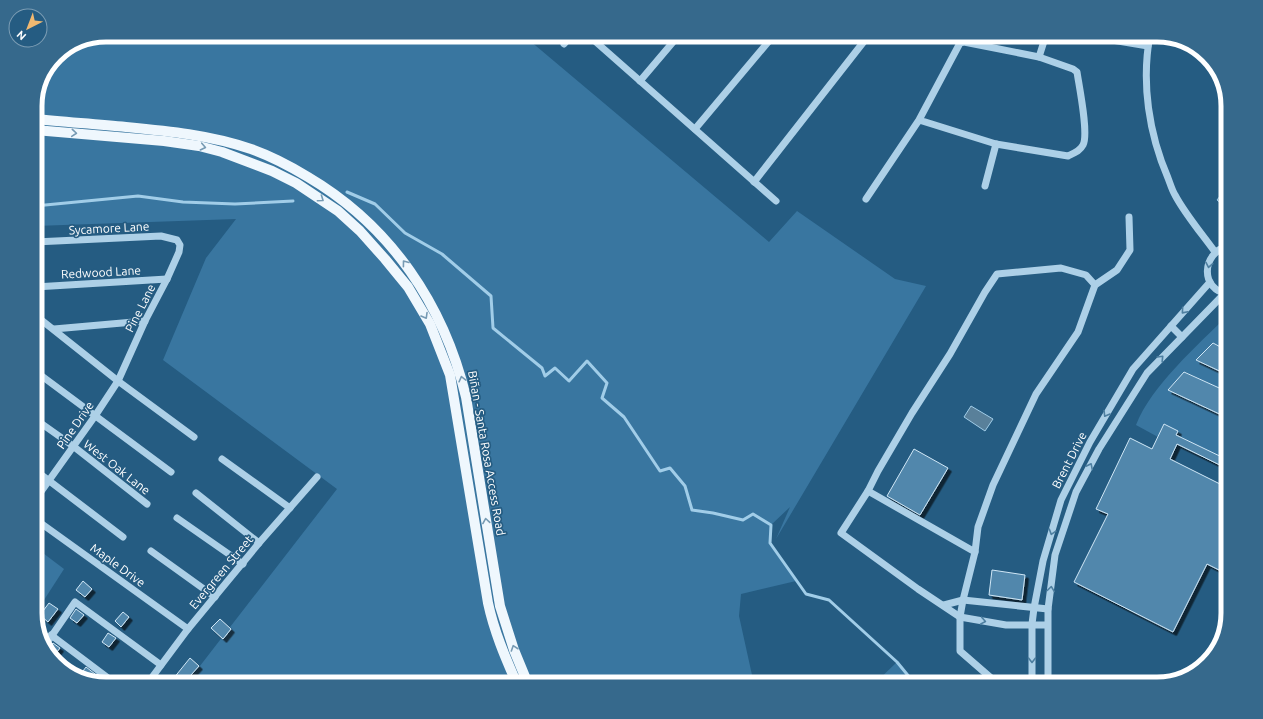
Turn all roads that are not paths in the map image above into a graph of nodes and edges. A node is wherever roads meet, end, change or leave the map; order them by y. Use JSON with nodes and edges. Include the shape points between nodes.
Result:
{"nodes":[{"id":1,"x":596,"y":42,"type":"edge"},
{"id":2,"x":674,"y":42,"type":"edge"},
{"id":3,"x":768,"y":42,"type":"edge"},
{"id":4,"x":864,"y":42,"type":"edge"},
{"id":5,"x":1044,"y":42,"type":"edge"},
{"id":6,"x":1124,"y":42,"type":"edge"},
{"id":7,"x":1149,"y":42,"type":"edge"},
{"id":8,"x":1148,"y":46,"type":"junction"},
{"id":9,"x":1039,"y":58,"type":"junction"},
{"id":10,"x":640,"y":81,"type":"junction"},
{"id":11,"x":42,"y":120,"type":"edge"},
{"id":12,"x":919,"y":120,"type":"junction"},
{"id":13,"x":695,"y":129,"type":"junction"},
{"id":14,"x":42,"y":131,"type":"edge"},
{"id":15,"x":996,"y":144,"type":"junction"},
{"id":16,"x":302,"y":173,"type":"junction"},
{"id":17,"x":754,"y":182,"type":"junction"},
{"id":18,"x":296,"y":183,"type":"junction"},
{"id":19,"x":984,"y":186,"type":"dead end"},
{"id":20,"x":866,"y":199,"type":"dead end"},
{"id":21,"x":776,"y":201,"type":"dead end"},
{"id":22,"x":1129,"y":217,"type":"dead end"},
{"id":23,"x":42,"y":242,"type":"edge"},
{"id":24,"x":180,"y":245,"type":"joint"},
{"id":25,"x":1221,"y":249,"type":"edge"},
{"id":26,"x":1215,"y":252,"type":"junction"},
{"id":27,"x":167,"y":279,"type":"junction"},
{"id":28,"x":1210,"y":282,"type":"junction"},
{"id":29,"x":1095,"y":285,"type":"junction"},
{"id":30,"x":42,"y":287,"type":"edge"},
{"id":31,"x":1221,"y":292,"type":"edge"},
{"id":32,"x":1221,"y":299,"type":"edge"},
{"id":33,"x":42,"y":320,"type":"edge"},
{"id":34,"x":145,"y":321,"type":"junction"},
{"id":35,"x":1171,"y":326,"type":"junction"},
{"id":36,"x":54,"y":329,"type":"junction"},
{"id":37,"x":1182,"y":337,"type":"junction"},
{"id":38,"x":42,"y":376,"type":"edge"},
{"id":39,"x":118,"y":381,"type":"junction"},
{"id":40,"x":467,"y":401,"type":"junction"},
{"id":41,"x":456,"y":402,"type":"junction"},
{"id":42,"x":95,"y":416,"type":"junction"},
{"id":43,"x":42,"y":424,"type":"edge"},
{"id":44,"x":194,"y":437,"type":"dead end"},
{"id":45,"x":1090,"y":442,"type":"junction"},
{"id":46,"x":73,"y":446,"type":"junction"},
{"id":47,"x":1099,"y":448,"type":"junction"},
{"id":48,"x":222,"y":459,"type":"dead end"},
{"id":49,"x":171,"y":472,"type":"dead end"},
{"id":50,"x":42,"y":475,"type":"edge"},
{"id":51,"x":317,"y":477,"type":"dead end"},
{"id":52,"x":49,"y":480,"type":"junction"},
{"id":53,"x":42,"y":490,"type":"edge"},
{"id":54,"x":868,"y":491,"type":"junction"},
{"id":55,"x":196,"y":493,"type":"dead end"},
{"id":56,"x":147,"y":504,"type":"dead end"},
{"id":57,"x":290,"y":508,"type":"junction"},
{"id":58,"x":177,"y":518,"type":"dead end"},
{"id":59,"x":42,"y":524,"type":"edge"},
{"id":60,"x":123,"y":537,"type":"dead end"},
{"id":61,"x":259,"y":543,"type":"junction"},
{"id":62,"x":151,"y":551,"type":"dead end"},
{"id":63,"x":974,"y":552,"type":"junction"},
{"id":64,"x":243,"y":564,"type":"junction"},
{"id":65,"x":215,"y":597,"type":"junction"},
{"id":66,"x":963,"y":600,"type":"junction"},
{"id":67,"x":944,"y":605,"type":"junction"},
{"id":68,"x":1034,"y":608,"type":"junction"},
{"id":69,"x":1048,"y":609,"type":"junction"},
{"id":70,"x":960,"y":617,"type":"junction"},
{"id":71,"x":1032,"y":624,"type":"junction"},
{"id":72,"x":1047,"y":625,"type":"junction"},
{"id":73,"x":188,"y":629,"type":"junction"},
{"id":74,"x":51,"y":635,"type":"junction"},
{"id":75,"x":48,"y":640,"type":"edge"},
{"id":76,"x":161,"y":665,"type":"junction"},
{"id":77,"x":107,"y":677,"type":"edge"},
{"id":78,"x":152,"y":677,"type":"edge"},
{"id":79,"x":514,"y":677,"type":"edge"},
{"id":80,"x":525,"y":677,"type":"edge"},
{"id":81,"x":990,"y":677,"type":"edge"},
{"id":82,"x":1032,"y":677,"type":"edge"},
{"id":83,"x":1048,"y":677,"type":"edge"}],
"edges":[{"from":1,"to":10,"type":"street"},
{"from":2,"to":10,"type":"street"},
{"from":3,"to":13,"type":"street"},
{"from":4,"to":17,"type":"street"},
{"from":5,"to":9,"type":"street"},
{"from":6,"to":8,"type":"street"},
{"from":7,"to":8,"type":"street"},
{"from":8,"to":26,"type":"street","via":[[1146,74],[1149,110],[1158,156],[1175,195]]},
{"from":9,"to":12,"type":"street","via":[[960,43]]},
{"from":9,"to":15,"type":"street","via":[[1077,72],[1085,133],[1084,144],[1077,152],[1068,156]]},
{"from":10,"to":13,"type":"street"},
{"from":11,"to":16,"type":"main road","name":"Biñan - Santa Rosa Access Road","via":[[171,131],[204,137],[252,149]]},
{"from":12,"to":15,"type":"street"},
{"from":12,"to":20,"type":"street"},
{"from":13,"to":17,"type":"street"},
{"from":14,"to":18,"type":"main road","name":"Biñan - Santa Rosa Access Road","one_way":true,"via":[[199,146],[272,171]]},
{"from":15,"to":19,"type":"street"},
{"from":16,"to":18,"type":"main road"},
{"from":40,"to":16,"type":"main road","name":"Biñan - Santa Rosa Access Road","one_way":true,"via":[[460,370],[441,324],[419,283],[388,243],[352,208]]},
{"from":17,"to":21,"type":"street"},
{"from":18,"to":41,"type":"main road","name":"Biñan - Santa Rosa Access Road","one_way":true,"via":[[338,211],[360,231],[408,287],[430,324],[450,374]]},
{"from":22,"to":29,"type":"street","via":[[1130,250],[1117,270]]},
{"from":23,"to":24,"type":"street","name":"Sycamore Lane","via":[[161,236],[177,240]]},
{"from":24,"to":27,"type":"street","name":"Pine Lane"},
{"from":25,"to":26,"type":"street"},
{"from":26,"to":28,"type":"street","one_way":true,"via":[[1207,266]]},
{"from":27,"to":30,"type":"street","name":"Redwood Lane"},
{"from":27,"to":34,"type":"street","name":"Pine Lane"},
{"from":28,"to":31,"type":"street"},
{"from":28,"to":35,"type":"street","name":"Brent Drive","one_way":true},
{"from":29,"to":54,"type":"street","via":[[1086,275],[1061,268],[997,274],[902,429]]},
{"from":29,"to":63,"type":"street","via":[[1078,332],[1036,394],[1019,427],[993,485],[978,527]]},
{"from":32,"to":37,"type":"street","name":"Brent Drive"},
{"from":33,"to":36,"type":"street"},
{"from":34,"to":36,"type":"street"},
{"from":34,"to":39,"type":"street","name":"Pine Lane"},
{"from":35,"to":37,"type":"street"},
{"from":35,"to":45,"type":"street","name":"Brent Drive","one_way":true,"via":[[1134,369]]},
{"from":36,"to":39,"type":"street"},
{"from":47,"to":37,"type":"street","name":"Brent Drive","one_way":true,"via":[[1147,373]]},
{"from":38,"to":42,"type":"street"},
{"from":39,"to":42,"type":"street","name":"Pine Drive"},
{"from":39,"to":44,"type":"street"},
{"from":40,"to":41,"type":"main road"},
{"from":80,"to":40,"type":"main road","name":"Biñan - Santa Rosa Access Road","one_way":true,"via":[[500,606]]},
{"from":41,"to":79,"type":"main road","name":"Biñan - Santa Rosa Access Road","via":[[488,603],[501,649]]},
{"from":42,"to":46,"type":"street","name":"Pine Drive"},
{"from":42,"to":49,"type":"street"},
{"from":43,"to":46,"type":"street","name":"West Oak Lane"},
{"from":45,"to":47,"type":"street"},
{"from":45,"to":68,"type":"street","name":"Brent Drive","one_way":true,"via":[[1061,500],[1043,561]]},
{"from":46,"to":52,"type":"street","name":"Pine Drive"},
{"from":46,"to":56,"type":"street","name":"West Oak Lane"},
{"from":69,"to":47,"type":"street","name":"Brent Drive","one_way":true,"via":[[1055,556],[1073,501]]},
{"from":48,"to":57,"type":"street"},
{"from":50,"to":52,"type":"street"},
{"from":51,"to":57,"type":"street","name":"Evergreen Street"},
{"from":52,"to":53,"type":"street","name":"Pine Drive"},
{"from":52,"to":60,"type":"street"},
{"from":54,"to":63,"type":"street"},
{"from":54,"to":67,"type":"street","via":[[841,533]]},
{"from":55,"to":61,"type":"street"},
{"from":57,"to":61,"type":"street","name":"Evergreen Street"},
{"from":58,"to":64,"type":"street"},
{"from":59,"to":73,"type":"street","name":"Maple Drive"},
{"from":61,"to":64,"type":"street","name":"Evergreen Street"},
{"from":62,"to":65,"type":"street"},
{"from":63,"to":66,"type":"street"},
{"from":64,"to":65,"type":"street","name":"Evergreen Street"},
{"from":65,"to":73,"type":"street","name":"Evergreen Street"},
{"from":66,"to":67,"type":"street"},
{"from":66,"to":68,"type":"street"},
{"from":66,"to":70,"type":"street"},
{"from":67,"to":70,"type":"street"},
{"from":68,"to":69,"type":"street"},
{"from":68,"to":71,"type":"street","name":"Brent Drive"},
{"from":69,"to":72,"type":"street","name":"Brent Drive"},
{"from":70,"to":71,"type":"street","one_way":true,"via":[[1006,625]]},
{"from":70,"to":81,"type":"street","via":[[960,651]]},
{"from":71,"to":72,"type":"street"},
{"from":71,"to":82,"type":"street","name":"Brent Drive","one_way":true},
{"from":72,"to":83,"type":"street","name":"Brent Drive"},
{"from":73,"to":76,"type":"street","name":"Evergreen Street"},
{"from":74,"to":75,"type":"street"},
{"from":74,"to":76,"type":"street","via":[[75,602]]},
{"from":74,"to":77,"type":"street"},
{"from":76,"to":78,"type":"street","name":"Evergreen Street"}]}
